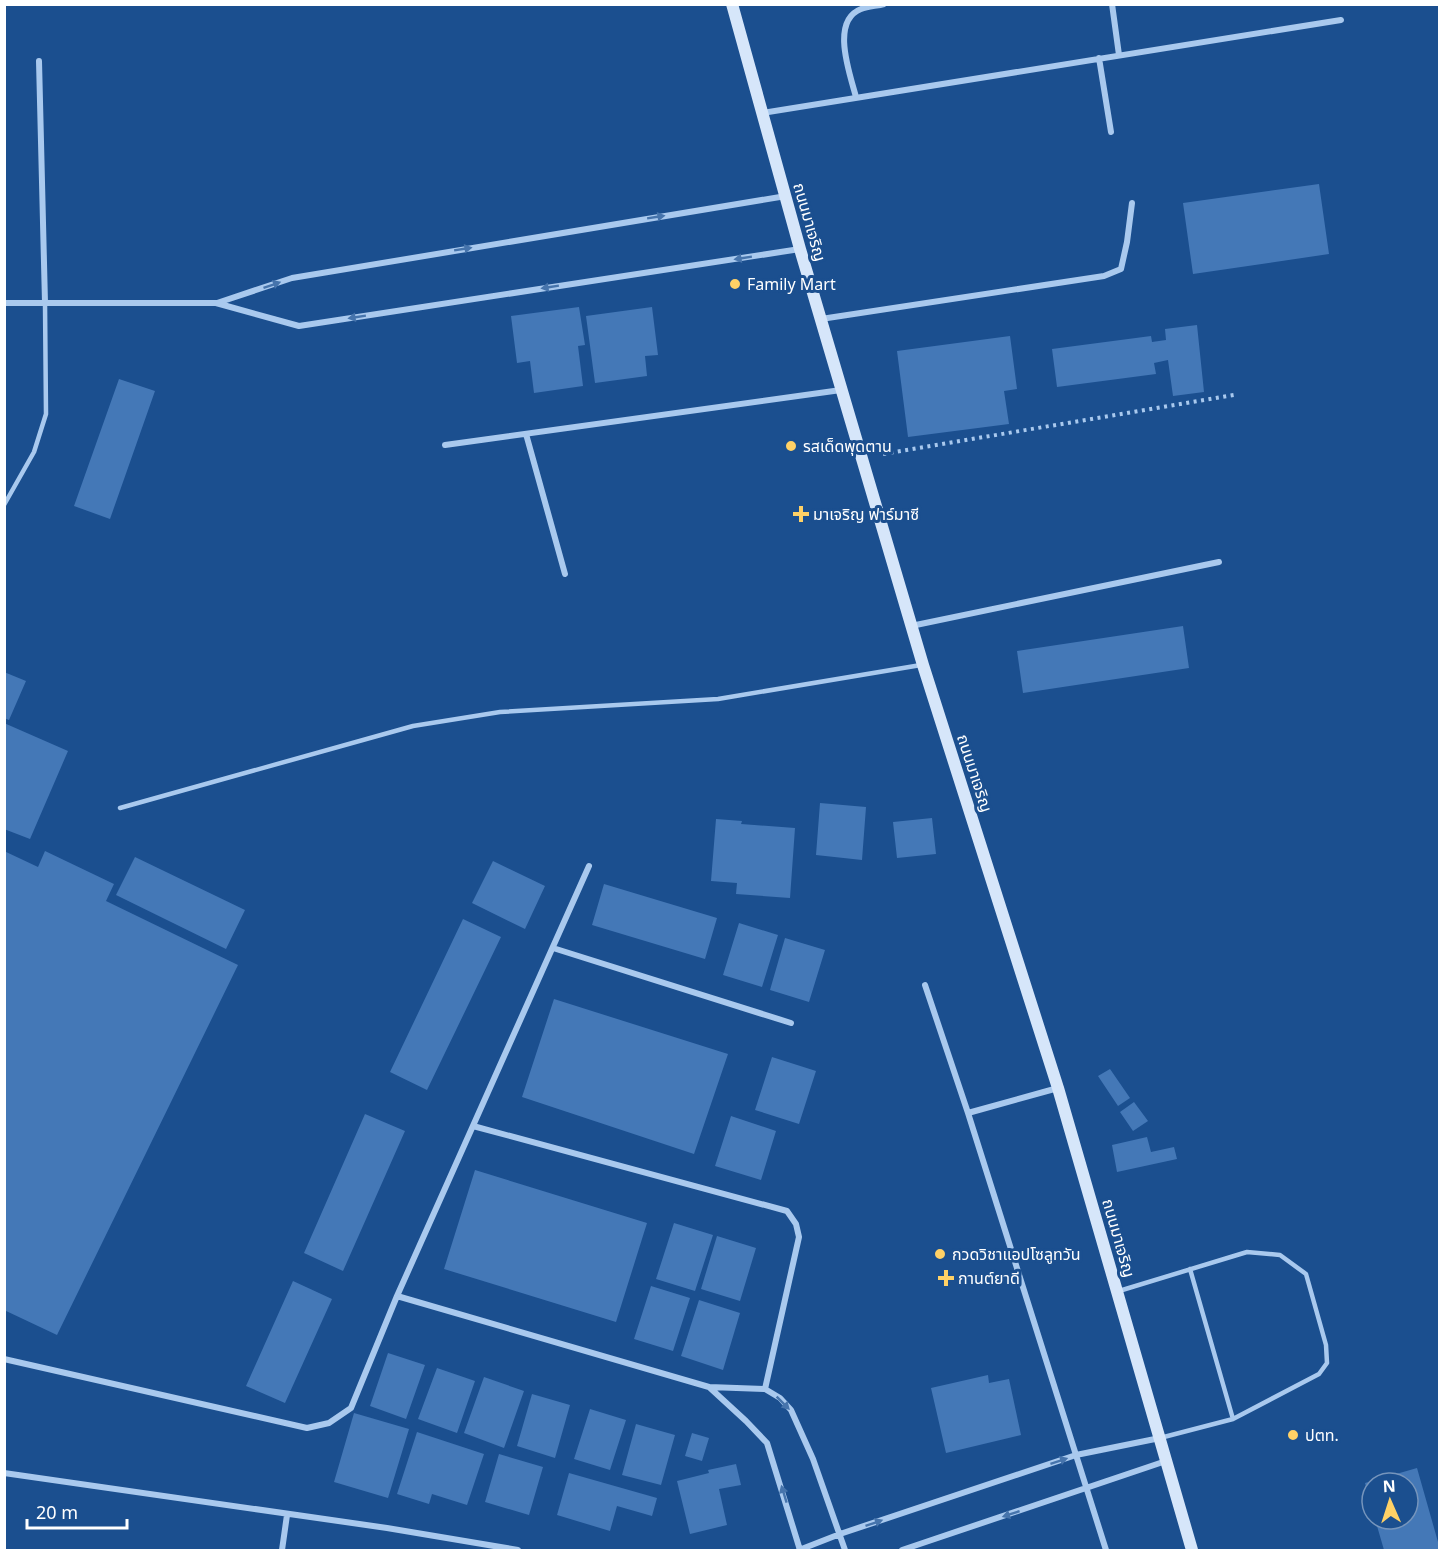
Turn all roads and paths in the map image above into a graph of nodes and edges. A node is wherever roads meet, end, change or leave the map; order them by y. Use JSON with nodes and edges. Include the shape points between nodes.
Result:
{"nodes":[{"id":1,"x":732,"y":4,"type":"edge"},
{"id":2,"x":885,"y":4,"type":"edge"},
{"id":3,"x":1112,"y":4,"type":"edge"},
{"id":4,"x":1341,"y":20,"type":"dead end"},
{"id":5,"x":1119,"y":55,"type":"junction"},
{"id":6,"x":1099,"y":58,"type":"junction"},
{"id":7,"x":39,"y":61,"type":"dead end"},
{"id":8,"x":855,"y":97,"type":"junction"},
{"id":9,"x":762,"y":113,"type":"junction"},
{"id":10,"x":1111,"y":132,"type":"dead end"},
{"id":11,"x":786,"y":196,"type":"junction"},
{"id":12,"x":1132,"y":203,"type":"dead end"},
{"id":13,"x":800,"y":249,"type":"junction"},
{"id":14,"x":4,"y":303,"type":"edge"},
{"id":15,"x":45,"y":303,"type":"junction"},
{"id":16,"x":216,"y":303,"type":"junction"},
{"id":17,"x":821,"y":319,"type":"junction"},
{"id":18,"x":842,"y":390,"type":"junction"},
{"id":19,"x":1234,"y":395,"type":"dead end"},
{"id":20,"x":526,"y":434,"type":"junction"},
{"id":21,"x":445,"y":445,"type":"dead end"},
{"id":22,"x":861,"y":458,"type":"junction"},
{"id":23,"x":4,"y":505,"type":"edge"},
{"id":24,"x":1219,"y":562,"type":"dead end"},
{"id":25,"x":565,"y":574,"type":"dead end"},
{"id":26,"x":912,"y":626,"type":"junction"},
{"id":27,"x":923,"y":664,"type":"junction"},
{"id":28,"x":120,"y":808,"type":"dead end"},
{"id":29,"x":589,"y":866,"type":"dead end"},
{"id":30,"x":553,"y":948,"type":"junction"},
{"id":31,"x":926,"y":985,"type":"dead end"},
{"id":32,"x":791,"y":1023,"type":"dead end"},
{"id":33,"x":1058,"y":1088,"type":"junction"},
{"id":34,"x":968,"y":1113,"type":"junction"},
{"id":35,"x":473,"y":1126,"type":"junction"},
{"id":36,"x":1190,"y":1269,"type":"junction"},
{"id":37,"x":1117,"y":1292,"type":"junction"},
{"id":38,"x":397,"y":1296,"type":"junction"},
{"id":39,"x":4,"y":1359,"type":"edge"},
{"id":40,"x":709,"y":1387,"type":"junction"},
{"id":41,"x":765,"y":1389,"type":"junction"},
{"id":42,"x":1233,"y":1419,"type":"junction"},
{"id":43,"x":1160,"y":1438,"type":"junction"},
{"id":44,"x":1076,"y":1455,"type":"junction"},
{"id":45,"x":1166,"y":1461,"type":"junction"},
{"id":46,"x":4,"y":1473,"type":"edge"},
{"id":47,"x":1087,"y":1486,"type":"junction"},
{"id":48,"x":287,"y":1515,"type":"junction"},
{"id":49,"x":840,"y":1534,"type":"junction"},
{"id":50,"x":800,"y":1550,"type":"edge"},
{"id":51,"x":282,"y":1551,"type":"edge"},
{"id":52,"x":518,"y":1551,"type":"edge"},
{"id":53,"x":845,"y":1551,"type":"edge"},
{"id":54,"x":902,"y":1551,"type":"edge"},
{"id":55,"x":1106,"y":1551,"type":"edge"},
{"id":56,"x":1192,"y":1551,"type":"edge"}],
"edges":[{"from":1,"to":9,"type":"main road","name":"ถนนมาเจริญ"},
{"from":2,"to":8,"type":"street","via":[[859,9],[847,23],[843,39]]},
{"from":3,"to":5,"type":"street"},
{"from":4,"to":5,"type":"street"},
{"from":5,"to":6,"type":"street"},
{"from":6,"to":8,"type":"street"},
{"from":6,"to":10,"type":"street"},
{"from":7,"to":15,"type":"street"},
{"from":8,"to":9,"type":"street"},
{"from":9,"to":11,"type":"main road","name":"ถนนมาเจริญ"},
{"from":11,"to":13,"type":"main road","name":"ถนนมาเจริญ"},
{"from":16,"to":11,"type":"street","one_way":true,"via":[[292,278]]},
{"from":12,"to":17,"type":"street","via":[[1121,269],[1104,276]]},
{"from":13,"to":16,"type":"street","one_way":true,"via":[[299,326]]},
{"from":13,"to":17,"type":"main road","name":"ถนนมาเจริญ"},
{"from":14,"to":15,"type":"street"},
{"from":15,"to":16,"type":"street"},
{"from":15,"to":23,"type":"lane","via":[[46,414],[34,452]]},
{"from":17,"to":18,"type":"main road","name":"ถนนมาเจริญ"},
{"from":18,"to":20,"type":"street"},
{"from":18,"to":22,"type":"main road","name":"ถนนมาเจริญ"},
{"from":19,"to":22,"type":"path"},
{"from":20,"to":21,"type":"street"},
{"from":20,"to":25,"type":"street"},
{"from":22,"to":26,"type":"main road","name":"ถนนมาเจริญ"},
{"from":24,"to":26,"type":"street"},
{"from":26,"to":27,"type":"main road","name":"ถนนมาเจริญ"},
{"from":27,"to":28,"type":"lane","via":[[718,699],[500,712],[413,726]]},
{"from":27,"to":33,"type":"main road","name":"ถนนมาเจริญ"},
{"from":29,"to":30,"type":"street"},
{"from":30,"to":32,"type":"street"},
{"from":30,"to":35,"type":"street"},
{"from":31,"to":34,"type":"street"},
{"from":33,"to":34,"type":"street"},
{"from":33,"to":37,"type":"main road","name":"ถนนมาเจริญ"},
{"from":34,"to":44,"type":"street"},
{"from":35,"to":38,"type":"street"},
{"from":35,"to":41,"type":"street","via":[[787,1211],[799,1237]]},
{"from":36,"to":37,"type":"lane"},
{"from":36,"to":42,"type":"lane"},
{"from":36,"to":42,"type":"lane","via":[[1247,1252],[1280,1255],[1305,1274],[1320,1324],[1327,1363],[1320,1374]]},
{"from":37,"to":43,"type":"main road","name":"ถนนมาเจริญ"},
{"from":38,"to":39,"type":"street","via":[[351,1408],[329,1423],[307,1428]]},
{"from":38,"to":40,"type":"street"},
{"from":40,"to":41,"type":"street"},
{"from":50,"to":40,"type":"street","one_way":true,"via":[[767,1443]]},
{"from":41,"to":49,"type":"street","one_way":true,"via":[[790,1410],[813,1459]]},
{"from":42,"to":43,"type":"lane"},
{"from":43,"to":44,"type":"street"},
{"from":43,"to":45,"type":"main road","name":"ถนนมาเจริญ"},
{"from":44,"to":47,"type":"street"},
{"from":49,"to":44,"type":"street","one_way":true},
{"from":45,"to":47,"type":"street"},
{"from":45,"to":56,"type":"main road","name":"ถนนมาเจริญ"},
{"from":46,"to":48,"type":"street"},
{"from":47,"to":54,"type":"street","one_way":true},
{"from":47,"to":55,"type":"street"},
{"from":48,"to":51,"type":"street"},
{"from":48,"to":52,"type":"street"},
{"from":49,"to":50,"type":"street"},
{"from":49,"to":53,"type":"street"}]}
